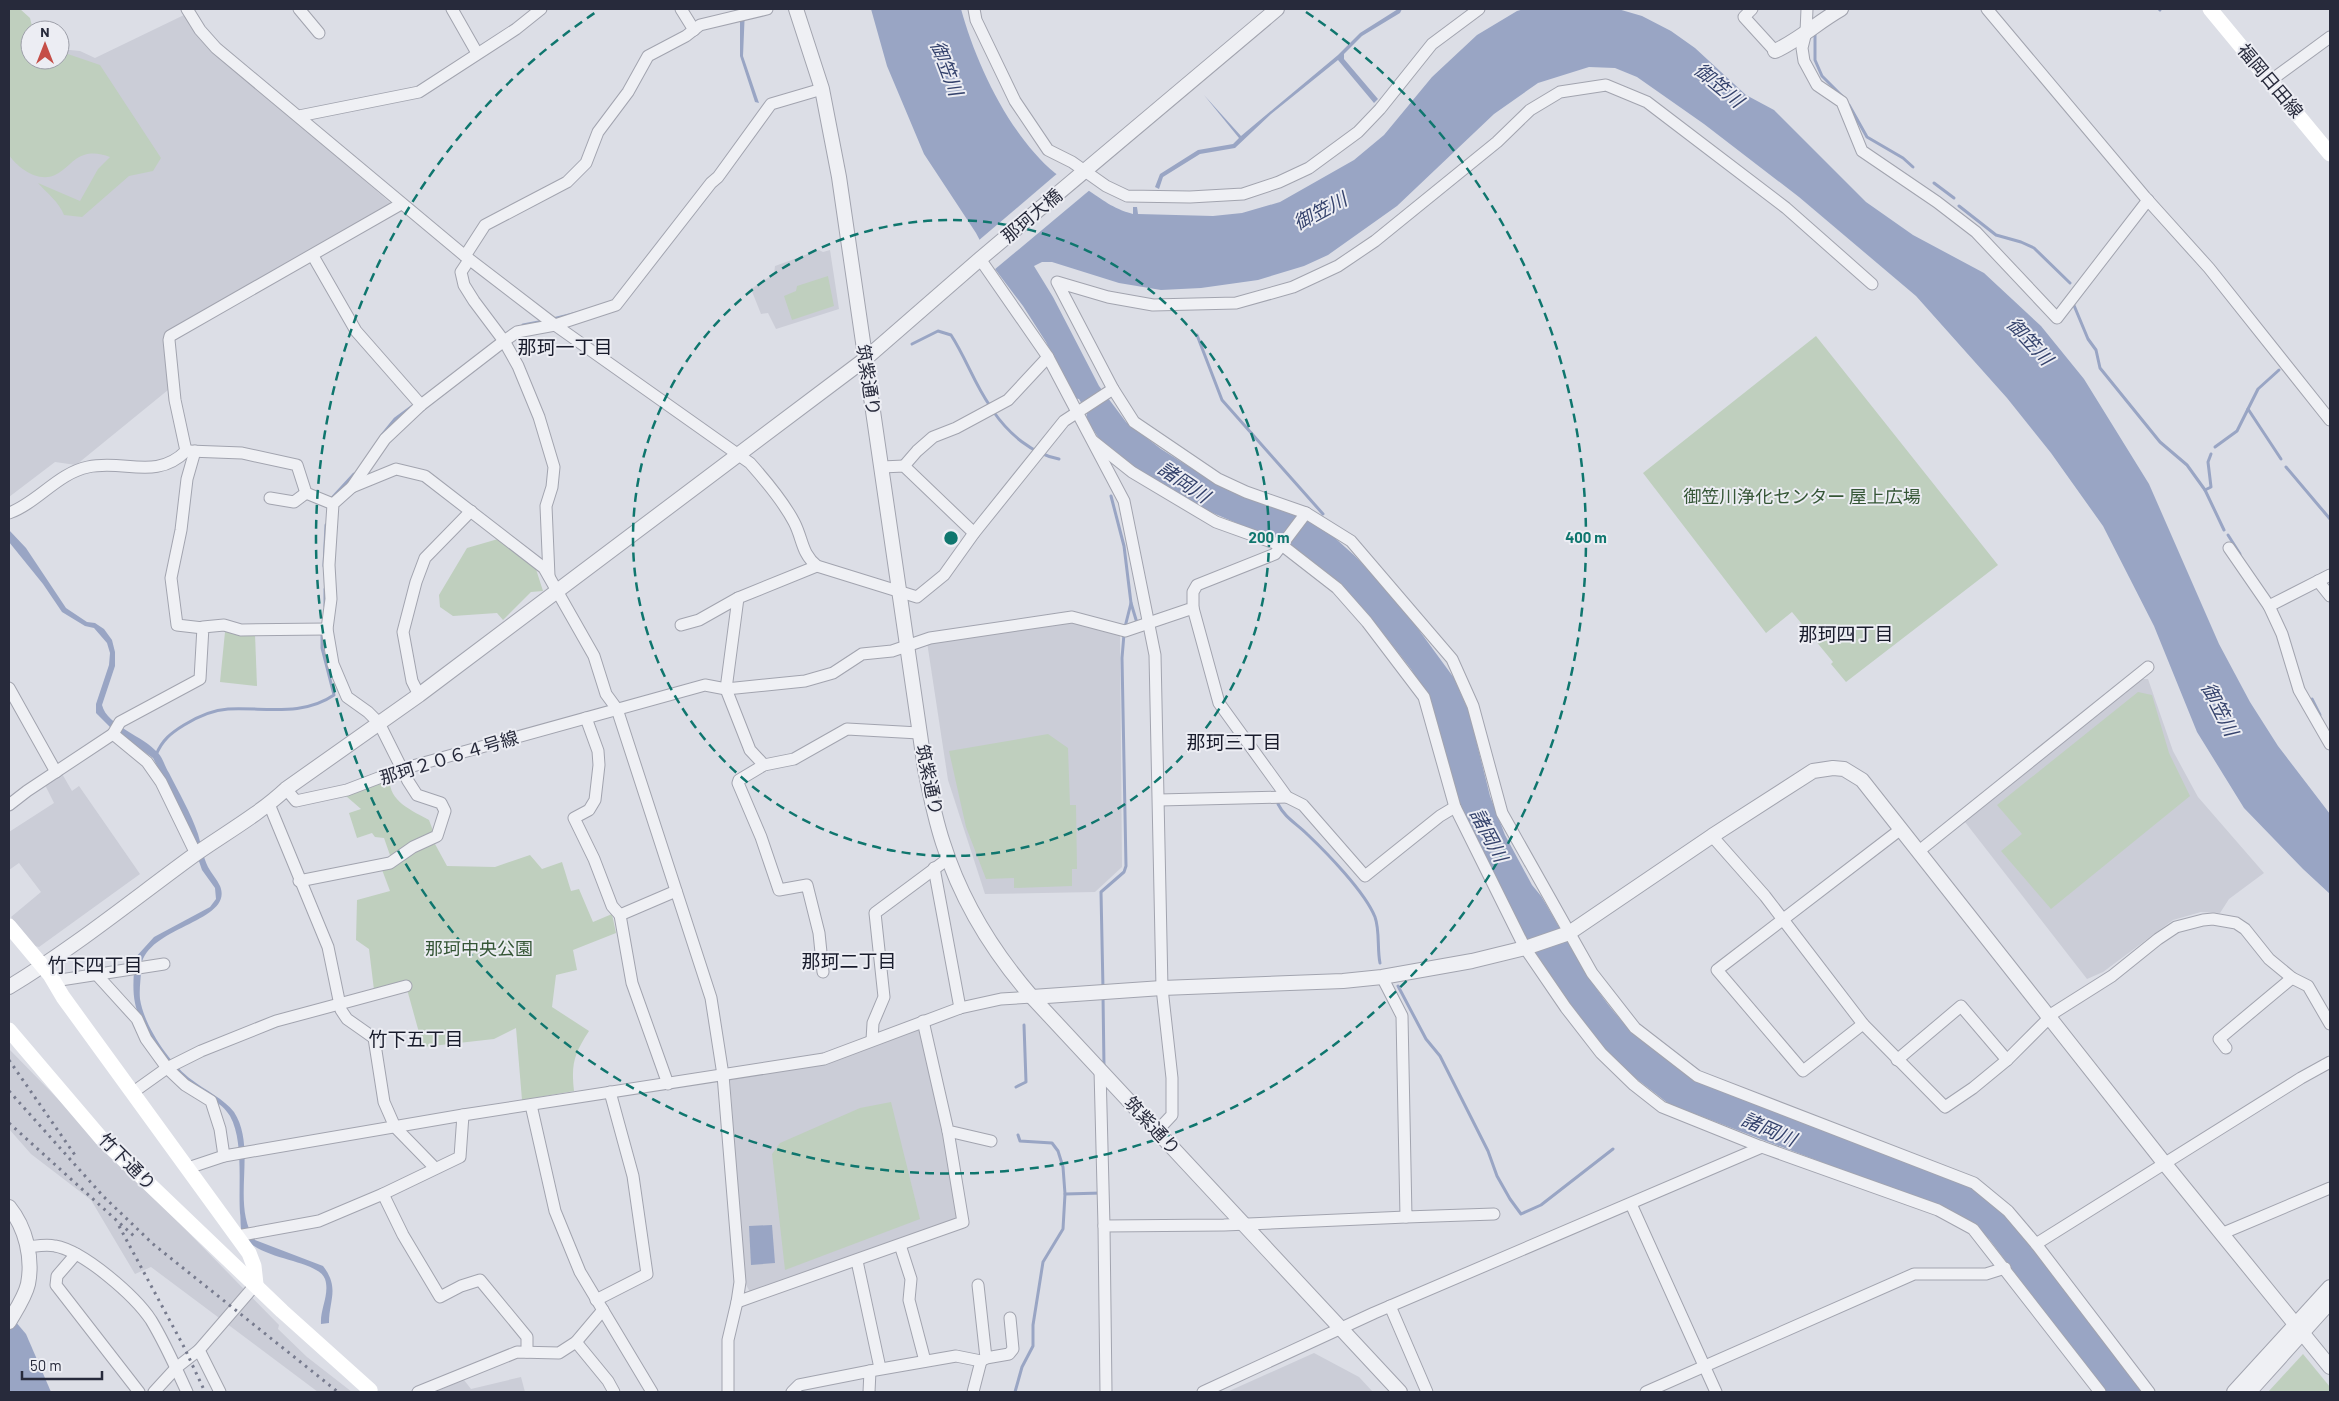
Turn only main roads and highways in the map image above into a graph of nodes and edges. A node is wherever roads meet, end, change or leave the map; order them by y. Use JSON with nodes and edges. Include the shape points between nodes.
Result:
{"nodes":[{"id":1,"x":2210,"y":9,"type":"edge"},
{"id":2,"x":2330,"y":154,"type":"edge"},
{"id":3,"x":9,"y":926,"type":"edge"},
{"id":4,"x":9,"y":1030,"type":"edge"},
{"id":5,"x":256,"y":1284,"type":"junction"},
{"id":6,"x":371,"y":1392,"type":"edge"}],
"edges":[{"from":1,"to":2,"type":"main road","name":"福岡日田線"},
{"from":3,"to":5,"type":"main road","via":[[43,966],[188,1168],[246,1235]]},
{"from":4,"to":5,"type":"main road","name":"竹下通り","via":[[102,1138]]},
{"from":5,"to":6,"type":"main road","name":"竹下通り"}]}
